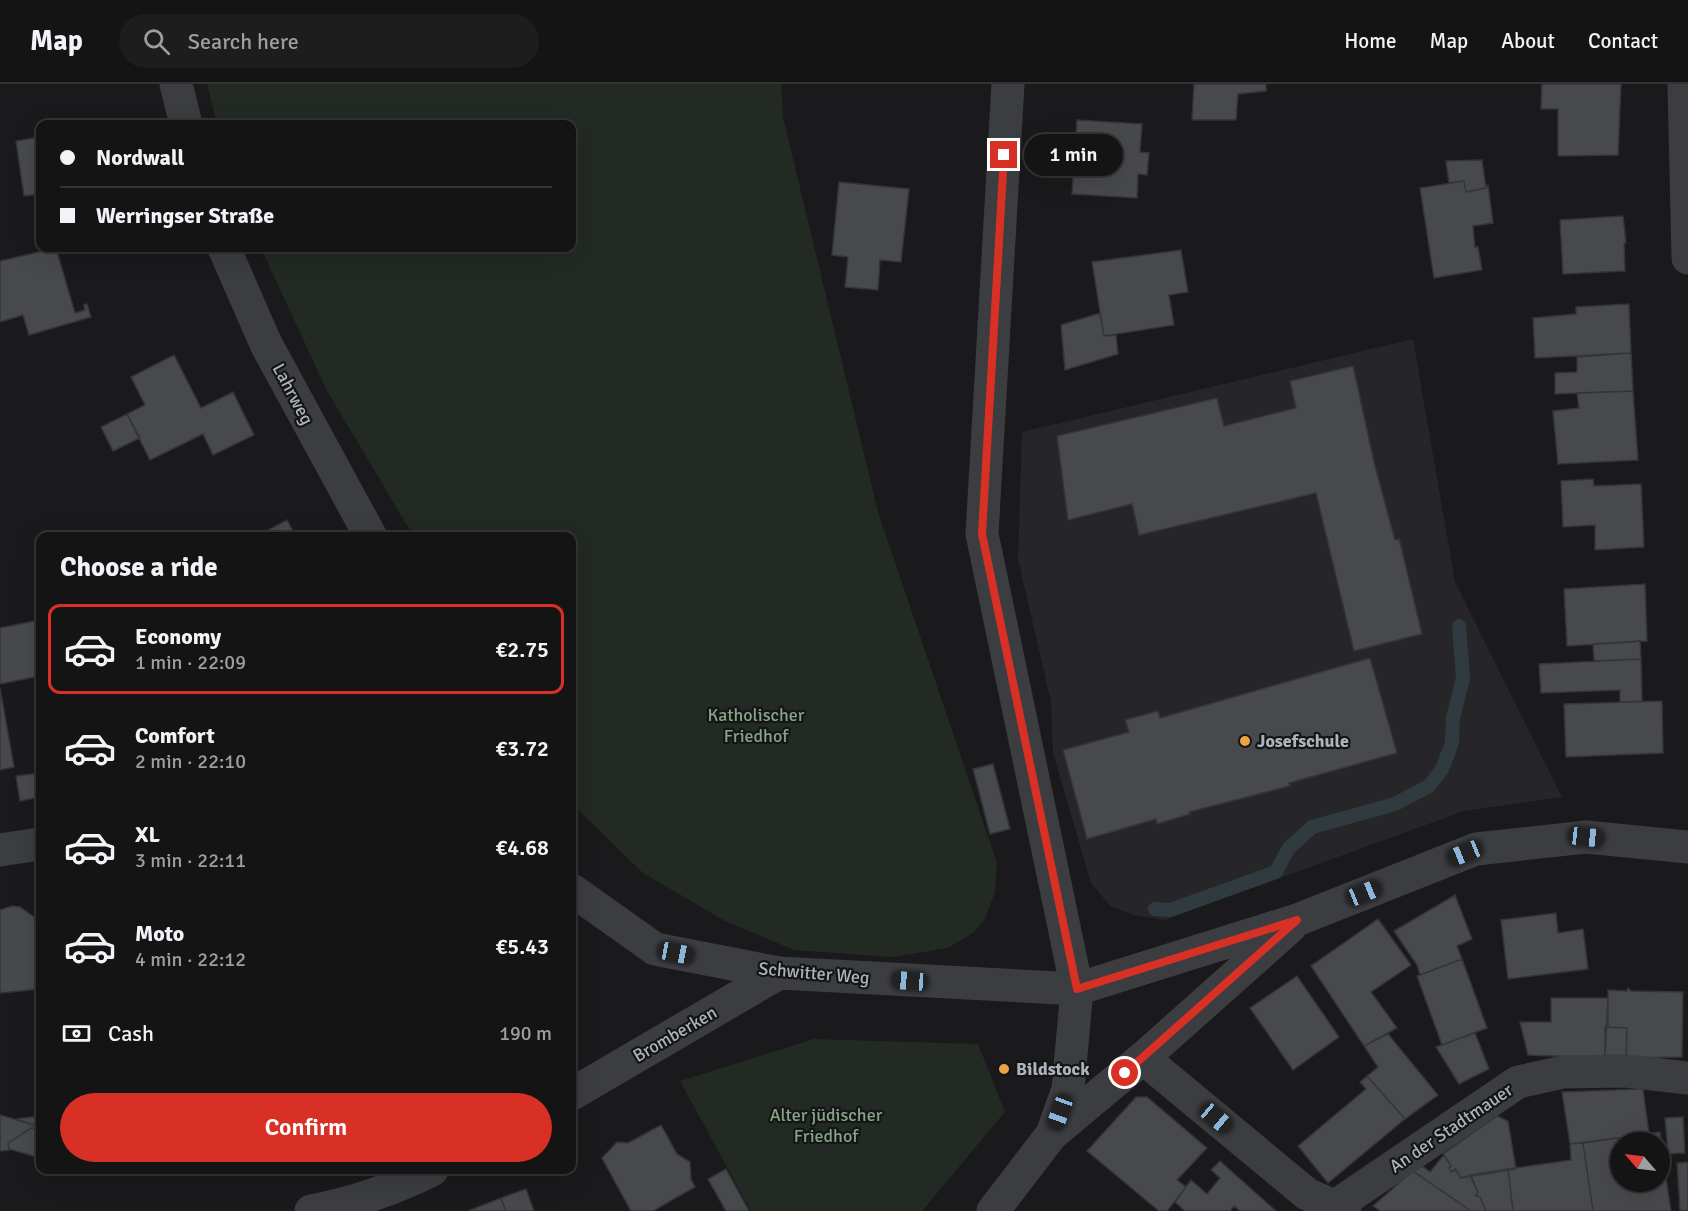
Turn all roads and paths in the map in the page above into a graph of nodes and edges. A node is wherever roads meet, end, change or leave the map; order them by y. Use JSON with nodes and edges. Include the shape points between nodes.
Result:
{"nodes":[{"id":1,"x":176,"y":84,"type":"edge"},
{"id":2,"x":1008,"y":84,"type":"edge"},
{"id":3,"x":1684,"y":84,"type":"edge"},
{"id":4,"x":185,"y":120,"type":"edge"},
{"id":5,"x":226,"y":252,"type":"edge"},
{"id":6,"x":1688,"y":258,"type":"edge"},
{"id":7,"x":367,"y":532,"type":"edge"},
{"id":8,"x":36,"y":845,"type":"edge"},
{"id":9,"x":1688,"y":847,"type":"edge"},
{"id":10,"x":0,"y":850,"type":"edge"},
{"id":11,"x":576,"y":893,"type":"edge"},
{"id":12,"x":1297,"y":920,"type":"junction"},
{"id":13,"x":780,"y":973,"type":"junction"},
{"id":14,"x":1077,"y":989,"type":"junction"},
{"id":15,"x":1143,"y":1058,"type":"junction"},
{"id":16,"x":1688,"y":1078,"type":"edge"},
{"id":17,"x":576,"y":1092,"type":"edge"},
{"id":18,"x":1052,"y":1134,"type":"junction"},
{"id":19,"x":424,"y":1174,"type":"edge"},
{"id":20,"x":1338,"y":1209,"type":"edge"},
{"id":21,"x":311,"y":1211,"type":"edge"},
{"id":22,"x":993,"y":1211,"type":"edge"}],
"edges":[{"from":1,"to":4,"type":"street"},
{"from":2,"to":14,"type":"street","via":[[982,534]]},
{"from":3,"to":6,"type":"street"},
{"from":5,"to":7,"type":"street","name":"Lahrweg","via":[[266,344]]},
{"from":8,"to":10,"type":"street"},
{"from":9,"to":12,"type":"street","via":[[1586,837],[1476,849]]},
{"from":11,"to":13,"type":"street","name":"Schwitter Weg","via":[[655,949]]},
{"from":12,"to":14,"type":"street"},
{"from":12,"to":15,"type":"street"},
{"from":13,"to":14,"type":"street","name":"Schwitter Weg"},
{"from":13,"to":17,"type":"street","name":"Bromberken"},
{"from":14,"to":18,"type":"street","via":[[1068,1089]]},
{"from":15,"to":18,"type":"street"},
{"from":15,"to":20,"type":"street","via":[[1307,1194]]},
{"from":16,"to":20,"type":"street","name":"An der Stadtmauer","via":[[1626,1071],[1564,1072],[1518,1082]]},
{"from":18,"to":22,"type":"street"},
{"from":19,"to":21,"type":"street","via":[[358,1199]]}]}
